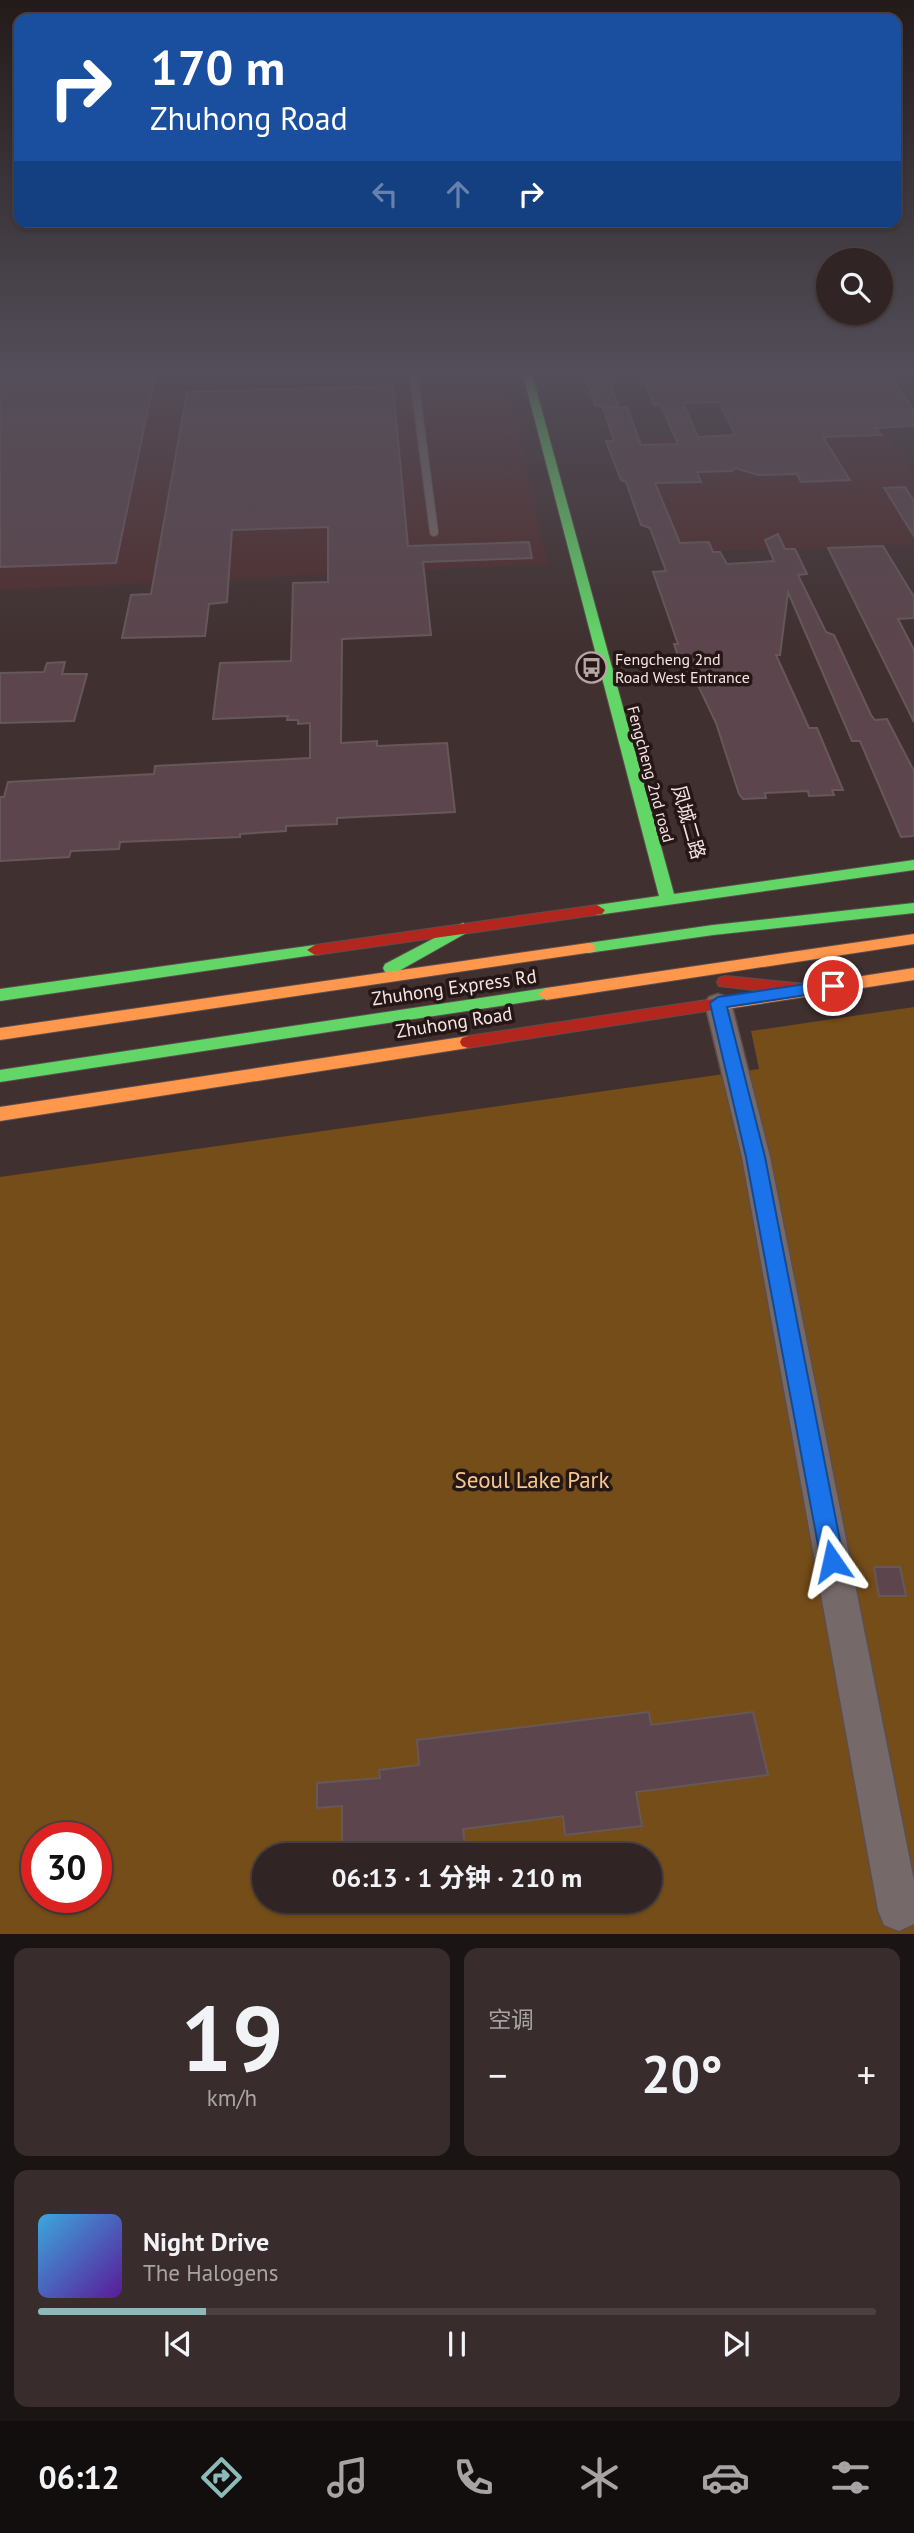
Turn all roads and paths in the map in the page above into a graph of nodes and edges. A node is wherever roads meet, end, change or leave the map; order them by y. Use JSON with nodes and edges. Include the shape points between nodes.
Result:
{"nodes":[{"id":1,"x":425,"y":461,"type":"edge"},
{"id":2,"x":550,"y":461,"type":"edge"},
{"id":3,"x":564,"y":461,"type":"edge"},
{"id":4,"x":434,"y":532,"type":"dead end"},
{"id":5,"x":624,"y":673,"type":"dead end"},
{"id":6,"x":914,"y":865,"type":"edge"},
{"id":7,"x":668,"y":901,"type":"junction"},
{"id":8,"x":914,"y":908,"type":"edge"},
{"id":9,"x":463,"y":928,"type":"junction"},
{"id":10,"x":914,"y":939,"type":"edge"},
{"id":11,"x":914,"y":974,"type":"edge"},
{"id":12,"x":663,"y":977,"type":"junction"},
{"id":13,"x":370,"y":979,"type":"junction"},
{"id":14,"x":806,"y":990,"type":"junction"},
{"id":15,"x":0,"y":995,"type":"edge"},
{"id":16,"x":718,"y":1003,"type":"junction"},
{"id":17,"x":0,"y":1034,"type":"edge"},
{"id":18,"x":0,"y":1076,"type":"edge"},
{"id":19,"x":0,"y":1114,"type":"edge"},
{"id":20,"x":899,"y":1910,"type":"dead end"}],
"edges":[{"from":1,"to":4,"type":"lane"},
{"from":2,"to":7,"type":"main road","name":"Fengcheng 2nd road"},
{"from":3,"to":5,"type":"main road"},
{"from":6,"to":7,"type":"main road","via":[[688,890]]},
{"from":7,"to":9,"type":"main road"},
{"from":8,"to":13,"type":"main road","name":"Zhuhong Express Rd","via":[[713,930]]},
{"from":9,"to":13,"type":"main road"},
{"from":9,"to":15,"type":"main road"},
{"from":10,"to":12,"type":"main road","name":"Zhuhong Express Rd"},
{"from":11,"to":14,"type":"main road","name":"Zhuhong Road"},
{"from":12,"to":14,"type":"main road"},
{"from":12,"to":18,"type":"main road","name":"Zhuhong Express Rd"},
{"from":13,"to":17,"type":"main road","name":"Zhuhong Express Rd"},
{"from":14,"to":16,"type":"main road","name":"Zhuhong Road"},
{"from":16,"to":19,"type":"main road","name":"Zhuhong Road"},
{"from":16,"to":20,"type":"street","via":[[755,1157]]}]}
